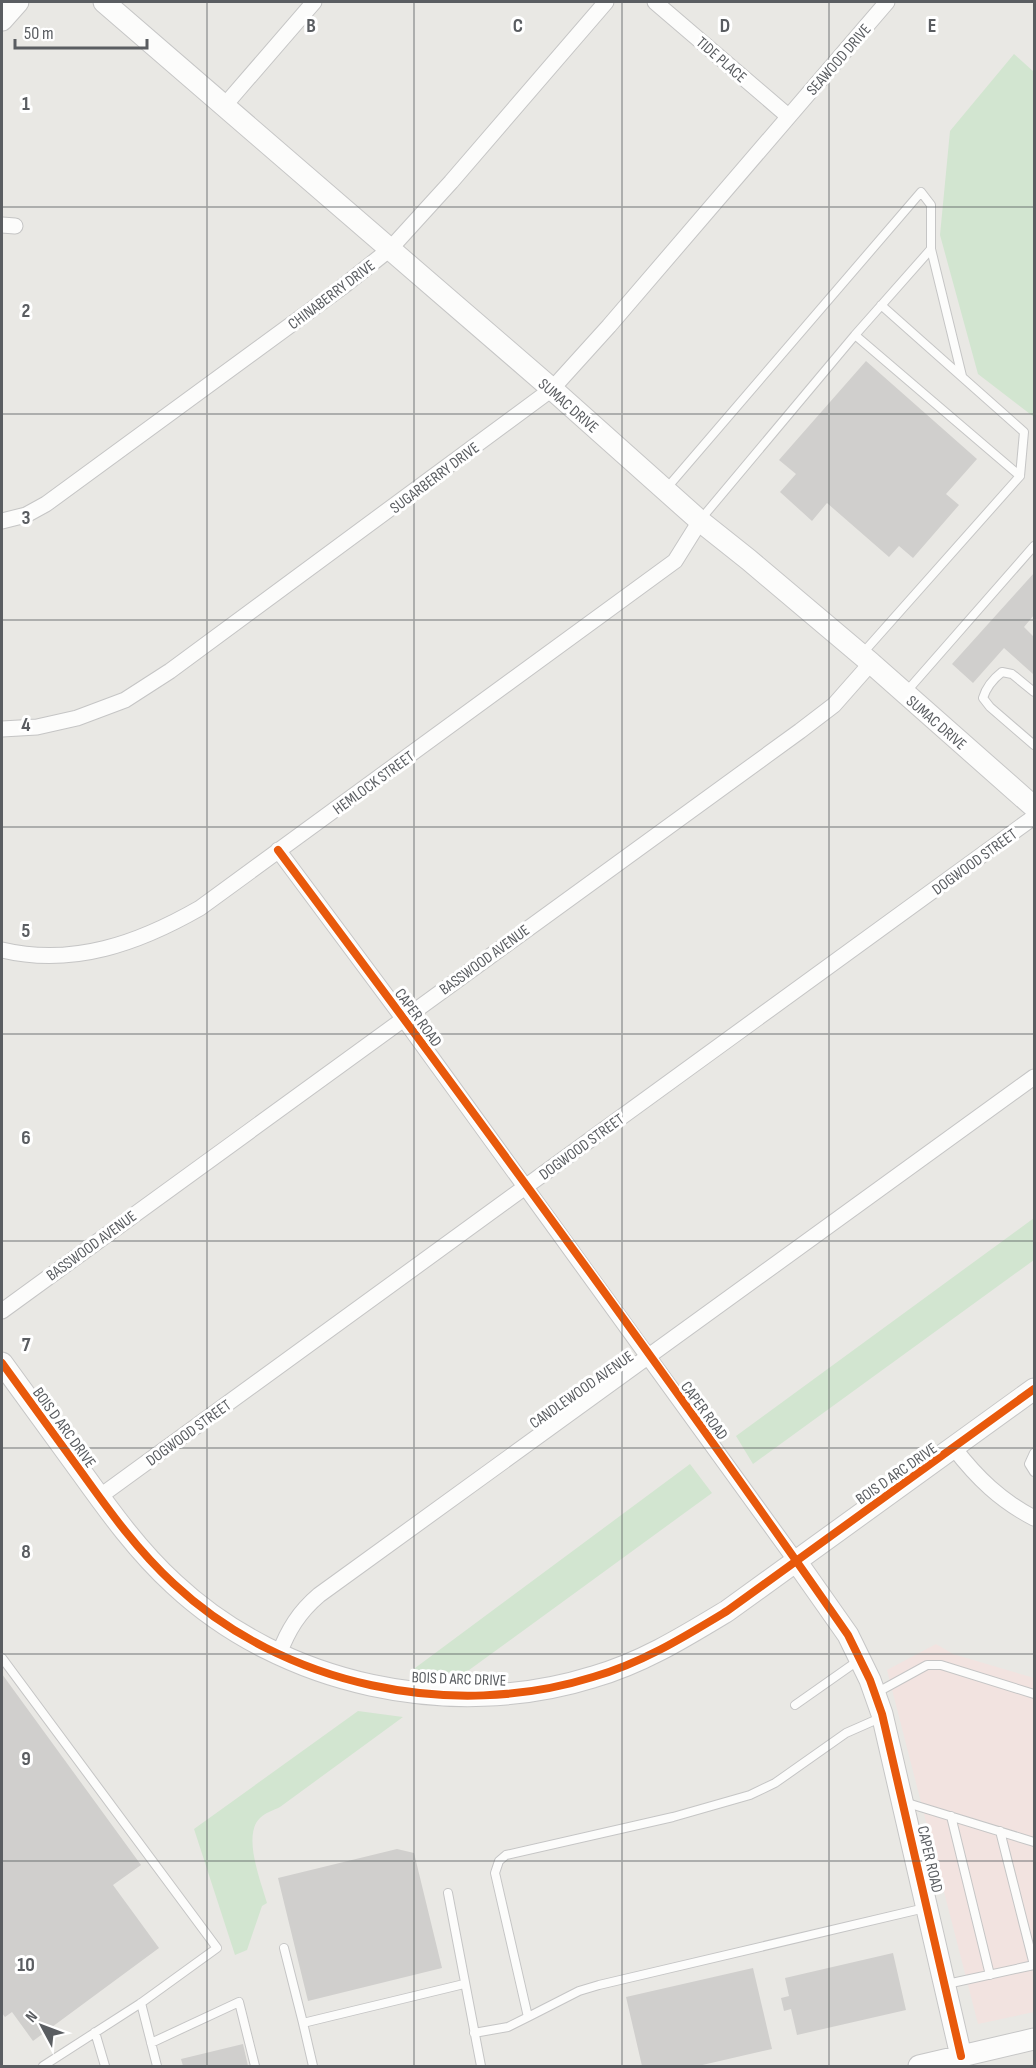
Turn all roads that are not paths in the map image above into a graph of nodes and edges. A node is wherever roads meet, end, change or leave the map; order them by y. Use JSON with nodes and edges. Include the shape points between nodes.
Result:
{"nodes":[{"id":1,"x":18,"y":2,"type":"edge"},
{"id":2,"x":104,"y":2,"type":"edge"},
{"id":3,"x":314,"y":2,"type":"edge"},
{"id":4,"x":606,"y":2,"type":"edge"},
{"id":5,"x":655,"y":2,"type":"edge"},
{"id":6,"x":887,"y":2,"type":"edge"},
{"id":7,"x":2,"y":20,"type":"edge"},
{"id":8,"x":225,"y":105,"type":"junction"},
{"id":9,"x":789,"y":116,"type":"junction"},
{"id":10,"x":390,"y":249,"type":"junction"},
{"id":11,"x":931,"y":249,"type":"junction"},
{"id":12,"x":881,"y":305,"type":"junction"},
{"id":13,"x":855,"y":335,"type":"junction"},
{"id":14,"x":963,"y":377,"type":"junction"},
{"id":15,"x":552,"y":389,"type":"junction"},
{"id":16,"x":1020,"y":476,"type":"junction"},
{"id":17,"x":666,"y":490,"type":"junction"},
{"id":18,"x":2,"y":521,"type":"edge"},
{"id":19,"x":700,"y":521,"type":"junction"},
{"id":20,"x":1035,"y":546,"type":"edge"},
{"id":21,"x":866,"y":659,"type":"junction"},
{"id":22,"x":1035,"y":692,"type":"edge"},
{"id":23,"x":905,"y":693,"type":"junction"},
{"id":24,"x":2,"y":729,"type":"edge"},
{"id":25,"x":1035,"y":745,"type":"edge"},
{"id":26,"x":1035,"y":807,"type":"edge"},
{"id":27,"x":1035,"y":817,"type":"edge"},
{"id":28,"x":278,"y":850,"type":"junction"},
{"id":29,"x":2,"y":950,"type":"edge"},
{"id":30,"x":403,"y":1018,"type":"junction"},
{"id":31,"x":1035,"y":1077,"type":"edge"},
{"id":32,"x":526,"y":1186,"type":"junction"},
{"id":33,"x":2,"y":1311,"type":"edge"},
{"id":34,"x":650,"y":1356,"type":"junction"},
{"id":35,"x":2,"y":1363,"type":"edge"},
{"id":36,"x":1035,"y":1389,"type":"edge"},
{"id":37,"x":954,"y":1449,"type":"junction"},
{"id":38,"x":1035,"y":1453,"type":"edge"},
{"id":39,"x":1035,"y":1472,"type":"edge"},
{"id":40,"x":99,"y":1497,"type":"junction"},
{"id":41,"x":1035,"y":1518,"type":"edge"},
{"id":42,"x":796,"y":1561,"type":"junction"},
{"id":43,"x":279,"y":1654,"type":"junction"},
{"id":44,"x":2,"y":1658,"type":"edge"},
{"id":45,"x":860,"y":1659,"type":"junction"},
{"id":46,"x":875,"y":1694,"type":"junction"},
{"id":47,"x":1035,"y":1694,"type":"edge"},
{"id":48,"x":795,"y":1705,"type":"dead end"},
{"id":49,"x":883,"y":1717,"type":"junction"},
{"id":50,"x":904,"y":1802,"type":"junction"},
{"id":51,"x":951,"y":1816,"type":"junction"},
{"id":52,"x":1000,"y":1831,"type":"junction"},
{"id":53,"x":1035,"y":1842,"type":"edge"},
{"id":54,"x":448,"y":1893,"type":"dead end"},
{"id":55,"x":928,"y":1907,"type":"junction"},
{"id":56,"x":284,"y":1948,"type":"dead end"},
{"id":57,"x":1034,"y":1965,"type":"edge"},
{"id":58,"x":990,"y":1975,"type":"junction"},
{"id":59,"x":464,"y":1984,"type":"junction"},
{"id":60,"x":945,"y":1985,"type":"junction"},
{"id":61,"x":141,"y":2003,"type":"junction"},
{"id":62,"x":528,"y":2017,"type":"junction"},
{"id":63,"x":303,"y":2023,"type":"junction"},
{"id":64,"x":96,"y":2031,"type":"junction"},
{"id":65,"x":474,"y":2033,"type":"junction"},
{"id":66,"x":1035,"y":2039,"type":"edge"},
{"id":67,"x":151,"y":2043,"type":"junction"},
{"id":68,"x":961,"y":2056,"type":"junction"},
{"id":69,"x":43,"y":2067,"type":"edge"},
{"id":70,"x":105,"y":2067,"type":"edge"},
{"id":71,"x":157,"y":2067,"type":"edge"},
{"id":72,"x":255,"y":2067,"type":"edge"},
{"id":73,"x":313,"y":2067,"type":"edge"},
{"id":74,"x":481,"y":2067,"type":"edge"},
{"id":75,"x":919,"y":2067,"type":"edge"}],
"edges":[{"from":1,"to":7,"type":"street"},
{"from":2,"to":8,"type":"street","name":"SUMAC DRIVE"},
{"from":3,"to":8,"type":"street"},
{"from":4,"to":10,"type":"street","name":"CHINABERRY DRIVE"},
{"from":5,"to":9,"type":"street","name":"TIDE PLACE"},
{"from":6,"to":9,"type":"street","name":"SEAWOOD DRIVE"},
{"from":8,"to":10,"type":"street","name":"SUMAC DRIVE"},
{"from":9,"to":15,"type":"street","name":"SUGARBERRY DRIVE"},
{"from":10,"to":15,"type":"street","name":"SUMAC DRIVE"},
{"from":10,"to":18,"type":"street","name":"CHINABERRY DRIVE","via":[[46,504],[26,515]]},
{"from":11,"to":12,"type":"lane"},
{"from":11,"to":14,"type":"lane"},
{"from":11,"to":17,"type":"lane","via":[[931,205],[921,192]]},
{"from":12,"to":13,"type":"lane"},
{"from":12,"to":14,"type":"lane"},
{"from":13,"to":16,"type":"lane"},
{"from":13,"to":19,"type":"lane"},
{"from":14,"to":16,"type":"lane","via":[[1024,432]]},
{"from":15,"to":17,"type":"street","name":"SUMAC DRIVE"},
{"from":15,"to":24,"type":"street","name":"SUGARBERRY DRIVE","via":[[170,671],[125,700],[77,718],[37,727]]},
{"from":16,"to":21,"type":"lane"},
{"from":17,"to":19,"type":"street","name":"SUMAC DRIVE"},
{"from":19,"to":21,"type":"street","name":"SUMAC DRIVE"},
{"from":19,"to":28,"type":"street","name":"HEMLOCK STREET","via":[[675,561]]},
{"from":20,"to":23,"type":"lane"},
{"from":21,"to":23,"type":"street","name":"SUMAC DRIVE"},
{"from":21,"to":30,"type":"street","name":"BASSWOOD AVENUE","via":[[834,705]]},
{"from":22,"to":25,"type":"lane","via":[[1012,674],[1002,672],[983,698]]},
{"from":23,"to":26,"type":"street","name":"SUMAC DRIVE"},
{"from":27,"to":32,"type":"street","name":"DOGWOOD STREET"},
{"from":28,"to":29,"type":"street","name":"HEMLOCK STREET","via":[[200,908],[128,943],[51,956]]},
{"from":28,"to":30,"type":"street","name":"CAPER ROAD"},
{"from":30,"to":32,"type":"street","name":"CAPER ROAD"},
{"from":30,"to":33,"type":"street","name":"BASSWOOD AVENUE"},
{"from":31,"to":34,"type":"street","name":"CANDLEWOOD AVENUE"},
{"from":32,"to":34,"type":"street","name":"CAPER ROAD"},
{"from":32,"to":40,"type":"street","name":"DOGWOOD STREET"},
{"from":34,"to":42,"type":"street","name":"CAPER ROAD"},
{"from":34,"to":43,"type":"street","name":"CANDLEWOOD AVENUE","via":[[319,1595],[286,1633]]},
{"from":35,"to":40,"type":"street","name":"BOIS D ARC DRIVE"},
{"from":36,"to":37,"type":"street","name":"BOIS D ARC DRIVE"},
{"from":37,"to":41,"type":"street","via":[[994,1493]]},
{"from":37,"to":42,"type":"street","name":"BOIS D ARC DRIVE"},
{"from":38,"to":39,"type":"lane","via":[[1029,1464]]},
{"from":40,"to":43,"type":"street","name":"BOIS D ARC DRIVE","via":[[174,1585],[205,1610]]},
{"from":42,"to":43,"type":"street","name":"BOIS D ARC DRIVE","via":[[727,1611],[639,1660],[594,1677],[513,1694],[472,1696],[364,1685]]},
{"from":42,"to":45,"type":"street","name":"CAPER ROAD","via":[[848,1635]]},
{"from":44,"to":61,"type":"lane","via":[[217,1948]]},
{"from":45,"to":46,"type":"street","name":"CAPER ROAD"},
{"from":45,"to":48,"type":"lane"},
{"from":46,"to":47,"type":"lane","via":[[927,1665],[941,1665]]},
{"from":46,"to":49,"type":"street","name":"CAPER ROAD"},
{"from":49,"to":50,"type":"street","name":"CAPER ROAD"},
{"from":49,"to":62,"type":"lane","via":[[846,1733],[775,1784],[750,1795],[506,1855],[495,1873]]},
{"from":50,"to":51,"type":"lane"},
{"from":50,"to":55,"type":"street","name":"CAPER ROAD"},
{"from":51,"to":52,"type":"lane"},
{"from":51,"to":58,"type":"lane"},
{"from":52,"to":53,"type":"lane"},
{"from":52,"to":57,"type":"lane"},
{"from":54,"to":59,"type":"lane"},
{"from":55,"to":60,"type":"street","name":"CAPER ROAD"},
{"from":55,"to":62,"type":"lane","via":[[599,1985]]},
{"from":56,"to":63,"type":"lane"},
{"from":57,"to":58,"type":"lane"},
{"from":58,"to":60,"type":"lane"},
{"from":59,"to":63,"type":"lane"},
{"from":59,"to":65,"type":"lane"},
{"from":60,"to":68,"type":"street","name":"CAPER ROAD"},
{"from":61,"to":64,"type":"lane"},
{"from":61,"to":67,"type":"lane"},
{"from":62,"to":65,"type":"lane","via":[[508,2027]]},
{"from":63,"to":73,"type":"lane"},
{"from":64,"to":69,"type":"lane"},
{"from":64,"to":70,"type":"lane"},
{"from":65,"to":74,"type":"lane"},
{"from":66,"to":68,"type":"street"},
{"from":67,"to":71,"type":"lane"},
{"from":67,"to":72,"type":"lane","via":[[239,2002]]},
{"from":68,"to":75,"type":"street"}]}
